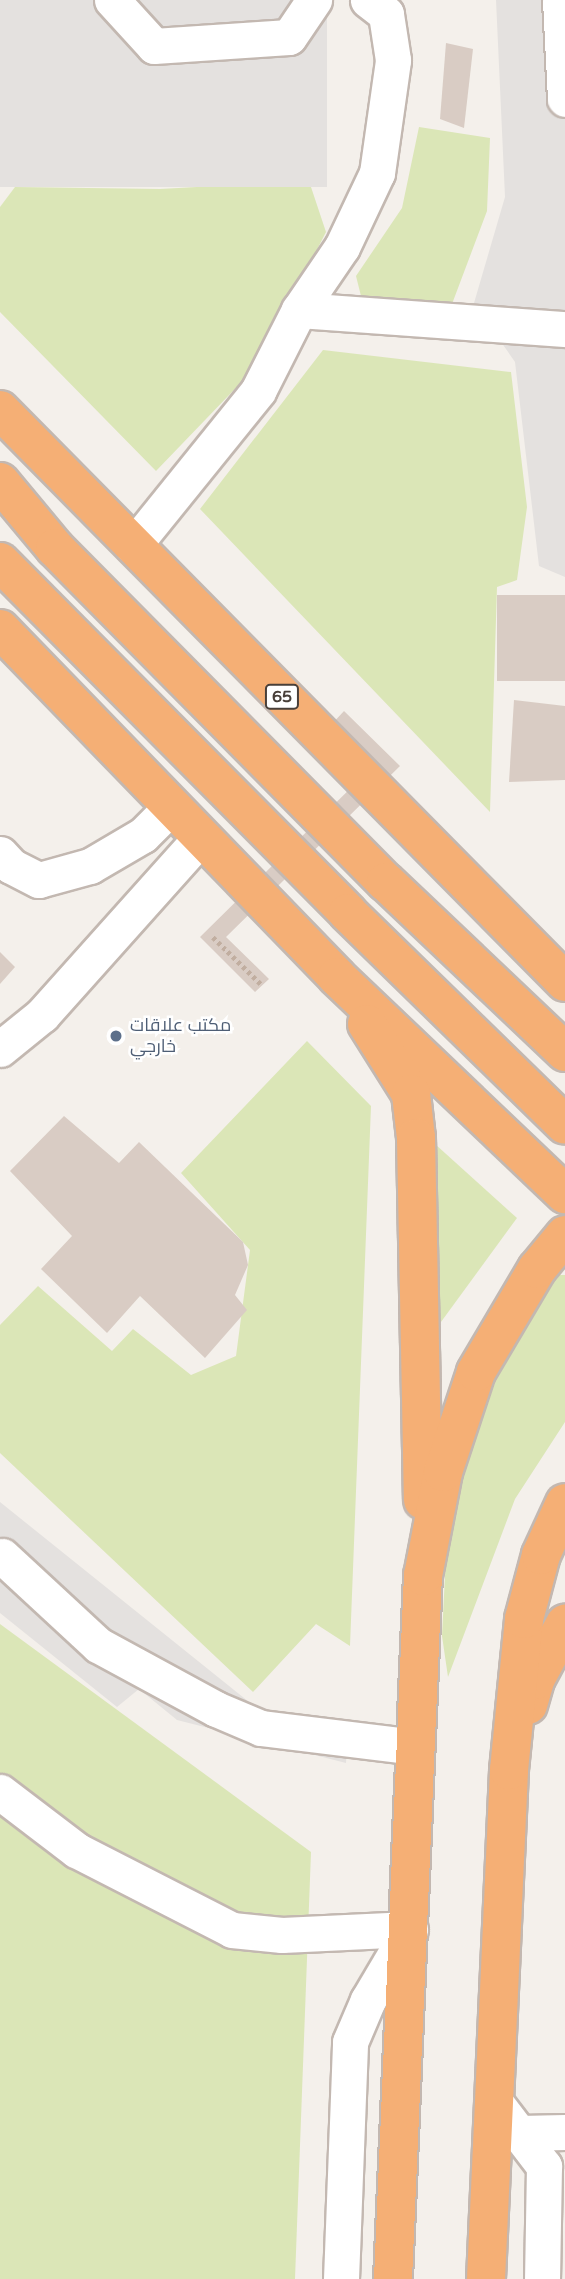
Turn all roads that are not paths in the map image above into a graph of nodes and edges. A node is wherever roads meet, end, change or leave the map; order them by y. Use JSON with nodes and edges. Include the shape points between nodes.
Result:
{"nodes":[{"id":1,"x":112,"y":0,"type":"edge"},
{"id":2,"x":314,"y":0,"type":"edge"},
{"id":3,"x":368,"y":0,"type":"edge"},
{"id":4,"x":560,"y":0,"type":"edge"},
{"id":5,"x":565,"y":99,"type":"edge"},
{"id":6,"x":299,"y":310,"type":"junction"},
{"id":7,"x":565,"y":329,"type":"edge"},
{"id":8,"x":0,"y":410,"type":"edge"},
{"id":9,"x":0,"y":482,"type":"edge"},
{"id":10,"x":133,"y":546,"type":"junction"},
{"id":11,"x":0,"y":562,"type":"edge"},
{"id":12,"x":0,"y":629,"type":"edge"},
{"id":13,"x":170,"y":808,"type":"junction"},
{"id":14,"x":200,"y":838,"type":"junction"},
{"id":15,"x":0,"y":854,"type":"edge"},
{"id":16,"x":337,"y":976,"type":"junction"},
{"id":17,"x":565,"y":982,"type":"edge"},
{"id":18,"x":0,"y":1049,"type":"edge"},
{"id":19,"x":565,"y":1052,"type":"edge"},
{"id":20,"x":565,"y":1125,"type":"edge"},
{"id":21,"x":565,"y":1194,"type":"edge"},
{"id":22,"x":565,"y":1235,"type":"edge"},
{"id":23,"x":565,"y":1503,"type":"edge"},
{"id":24,"x":2,"y":1556,"type":"dead end"},
{"id":25,"x":423,"y":1576,"type":"junction"},
{"id":26,"x":565,"y":1625,"type":"edge"},
{"id":27,"x":416,"y":1747,"type":"junction"},
{"id":28,"x":509,"y":1770,"type":"junction"},
{"id":29,"x":0,"y":1792,"type":"edge"},
{"id":30,"x":410,"y":1929,"type":"junction"},
{"id":31,"x":495,"y":2102,"type":"junction"},
{"id":32,"x":565,"y":2132,"type":"edge"},
{"id":33,"x":520,"y":2133,"type":"junction"},
{"id":34,"x":341,"y":2279,"type":"edge"},
{"id":35,"x":393,"y":2279,"type":"edge"},
{"id":36,"x":485,"y":2279,"type":"edge"},
{"id":37,"x":542,"y":2279,"type":"edge"}],
"edges":[{"from":1,"to":2,"type":"street","via":[[154,46],[289,37]]},
{"from":3,"to":6,"type":"street","via":[[386,14],[393,60],[377,173],[342,247]]},
{"from":4,"to":5,"type":"street"},
{"from":6,"to":7,"type":"street"},
{"from":6,"to":10,"type":"street","via":[[258,391]]},
{"from":8,"to":10,"type":"highway","number":"65"},
{"from":9,"to":19,"type":"highway","via":[[55,548],[376,872]]},
{"from":10,"to":17,"type":"highway","number":"65"},
{"from":11,"to":20,"type":"highway","via":[[348,914]]},
{"from":12,"to":13,"type":"highway"},
{"from":13,"to":14,"type":"highway"},
{"from":13,"to":15,"type":"street","via":[[143,835],[90,866],[39,880],[10,866]]},
{"from":14,"to":16,"type":"highway"},
{"from":14,"to":18,"type":"street","via":[[42,1015]]},
{"from":16,"to":21,"type":"highway"},
{"from":16,"to":25,"type":"highway","via":[[411,1094],[419,1161]]},
{"from":22,"to":25,"type":"highway","via":[[512,1307],[459,1414]]},
{"from":23,"to":28,"type":"highway","via":[[541,1555],[524,1619]]},
{"from":24,"to":27,"type":"street","via":[[98,1645],[216,1709],[261,1728]]},
{"from":25,"to":27,"type":"highway"},
{"from":26,"to":28,"type":"highway","via":[[535,1680]]},
{"from":27,"to":30,"type":"highway"},
{"from":28,"to":31,"type":"highway"},
{"from":29,"to":30,"type":"street","via":[[76,1850],[232,1930],[282,1935]]},
{"from":30,"to":34,"type":"street","via":[[368,2000],[350,2042]]},
{"from":30,"to":35,"type":"highway"},
{"from":31,"to":33,"type":"street"},
{"from":31,"to":36,"type":"highway"},
{"from":32,"to":33,"type":"street"},
{"from":33,"to":37,"type":"street","via":[[546,2175]]}]}
